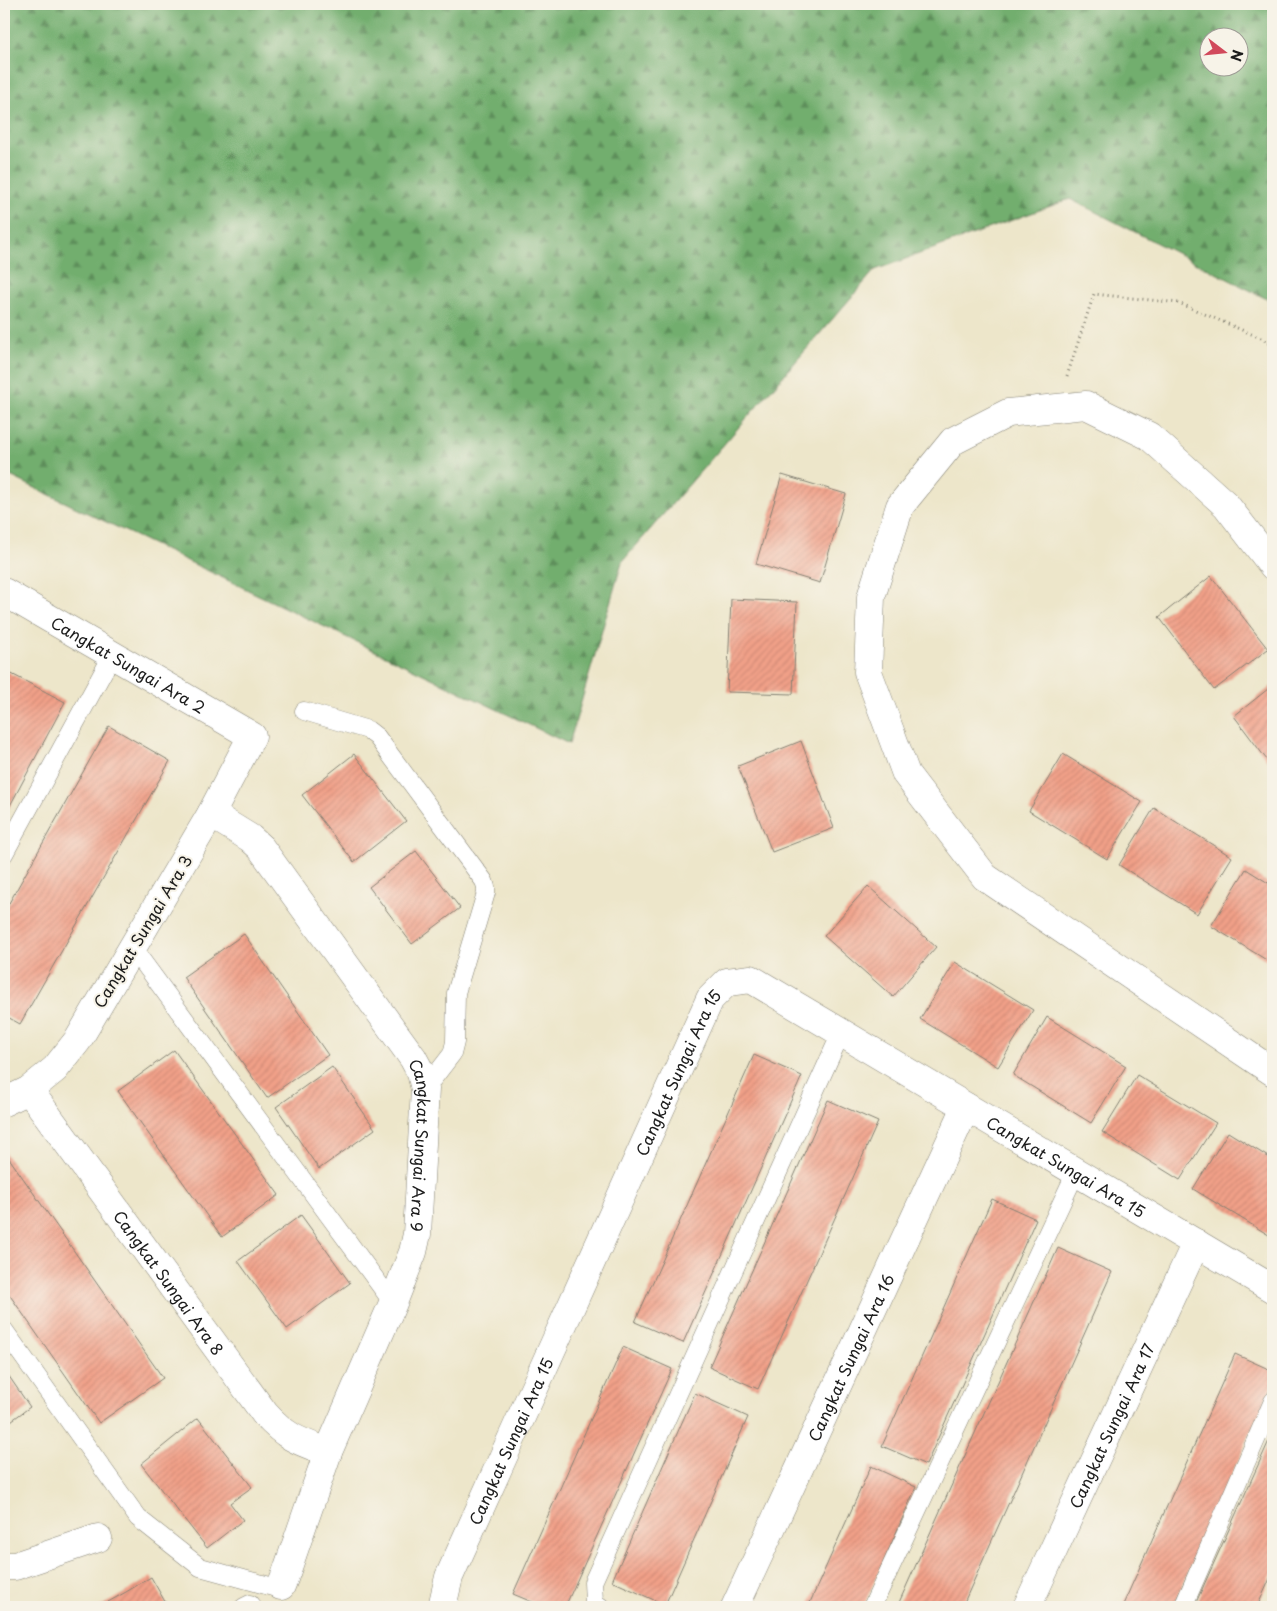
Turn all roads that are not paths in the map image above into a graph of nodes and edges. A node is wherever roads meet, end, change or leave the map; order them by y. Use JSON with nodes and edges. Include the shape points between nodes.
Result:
{"nodes":[{"id":1,"x":1273,"y":566,"type":"edge"},
{"id":2,"x":4,"y":592,"type":"edge"},
{"id":3,"x":113,"y":654,"type":"junction"},
{"id":4,"x":304,"y":711,"type":"dead end"},
{"id":5,"x":252,"y":736,"type":"joint"},
{"id":6,"x":211,"y":814,"type":"junction"},
{"id":7,"x":4,"y":854,"type":"edge"},
{"id":8,"x":132,"y":947,"type":"junction"},
{"id":9,"x":841,"y":1033,"type":"junction"},
{"id":10,"x":1273,"y":1072,"type":"edge"},
{"id":11,"x":425,"y":1089,"type":"junction"},
{"id":12,"x":29,"y":1090,"type":"junction"},
{"id":13,"x":4,"y":1102,"type":"edge"},
{"id":14,"x":966,"y":1107,"type":"junction"},
{"id":15,"x":1076,"y":1172,"type":"junction"},
{"id":16,"x":1196,"y":1243,"type":"junction"},
{"id":17,"x":1273,"y":1289,"type":"edge"},
{"id":18,"x":394,"y":1303,"type":"junction"},
{"id":19,"x":4,"y":1330,"type":"edge"},
{"id":20,"x":1273,"y":1401,"type":"edge"},
{"id":21,"x":328,"y":1452,"type":"junction"},
{"id":22,"x":98,"y":1538,"type":"dead end"},
{"id":23,"x":4,"y":1566,"type":"edge"},
{"id":24,"x":281,"y":1586,"type":"joint"},
{"id":25,"x":442,"y":1607,"type":"edge"},
{"id":26,"x":601,"y":1607,"type":"edge"},
{"id":27,"x":735,"y":1607,"type":"edge"},
{"id":28,"x":872,"y":1607,"type":"edge"},
{"id":29,"x":1027,"y":1607,"type":"edge"},
{"id":30,"x":1183,"y":1607,"type":"edge"}],
"edges":[{"from":1,"to":10,"type":"street","via":[[1226,505],[1149,436],[1086,405],[1008,413],[953,441],[900,506],[871,598],[868,672],[906,774],[985,877]]},
{"from":2,"to":3,"type":"street","name":"Cangkat Sungai Ara 2"},
{"from":3,"to":5,"type":"street","name":"Cangkat Sungai Ara 2"},
{"from":3,"to":7,"type":"lane"},
{"from":4,"to":11,"type":"lane","via":[[368,730],[377,737],[486,887],[456,992],[452,1054]]},
{"from":5,"to":6,"type":"street","name":"Cangkat Sungai Ara 3"},
{"from":6,"to":8,"type":"street","name":"Cangkat Sungai Ara 3"},
{"from":6,"to":11,"type":"street","name":"Cangkat Sungai Ara 9","via":[[250,838],[260,848],[413,1058]]},
{"from":8,"to":12,"type":"street","name":"Cangkat Sungai Ara 3","via":[[78,1040],[56,1069]]},
{"from":8,"to":18,"type":"lane"},
{"from":9,"to":14,"type":"street","name":"Cangkat Sungai Ara 15"},
{"from":9,"to":25,"type":"street","name":"Cangkat Sungai Ara 15","via":[[751,979],[727,982],[710,998],[449,1577]]},
{"from":9,"to":26,"type":"lane","via":[[593,1582],[594,1602]]},
{"from":11,"to":18,"type":"street","name":"Cangkat Sungai Ara 9","via":[[417,1234]]},
{"from":12,"to":13,"type":"street","name":"Cangkat Sungai Ara 3"},
{"from":12,"to":21,"type":"street","name":"Cangkat Sungai Ara 8","via":[[265,1414],[294,1439]]},
{"from":14,"to":15,"type":"street","name":"Cangkat Sungai Ara 15"},
{"from":14,"to":27,"type":"street","name":"Cangkat Sungai Ara 16"},
{"from":15,"to":16,"type":"street","name":"Cangkat Sungai Ara 15"},
{"from":15,"to":28,"type":"lane"},
{"from":16,"to":17,"type":"street","name":"Cangkat Sungai Ara 15"},
{"from":16,"to":29,"type":"street","name":"Cangkat Sungai Ara 17"},
{"from":18,"to":21,"type":"street","name":"Cangkat Sungai Ara 9"},
{"from":19,"to":24,"type":"lane","via":[[138,1518],[200,1568]]},
{"from":20,"to":30,"type":"lane"},
{"from":21,"to":24,"type":"street","name":"Cangkat Sungai Ara 9"},
{"from":22,"to":23,"type":"street","via":[[15,1566]]}]}
